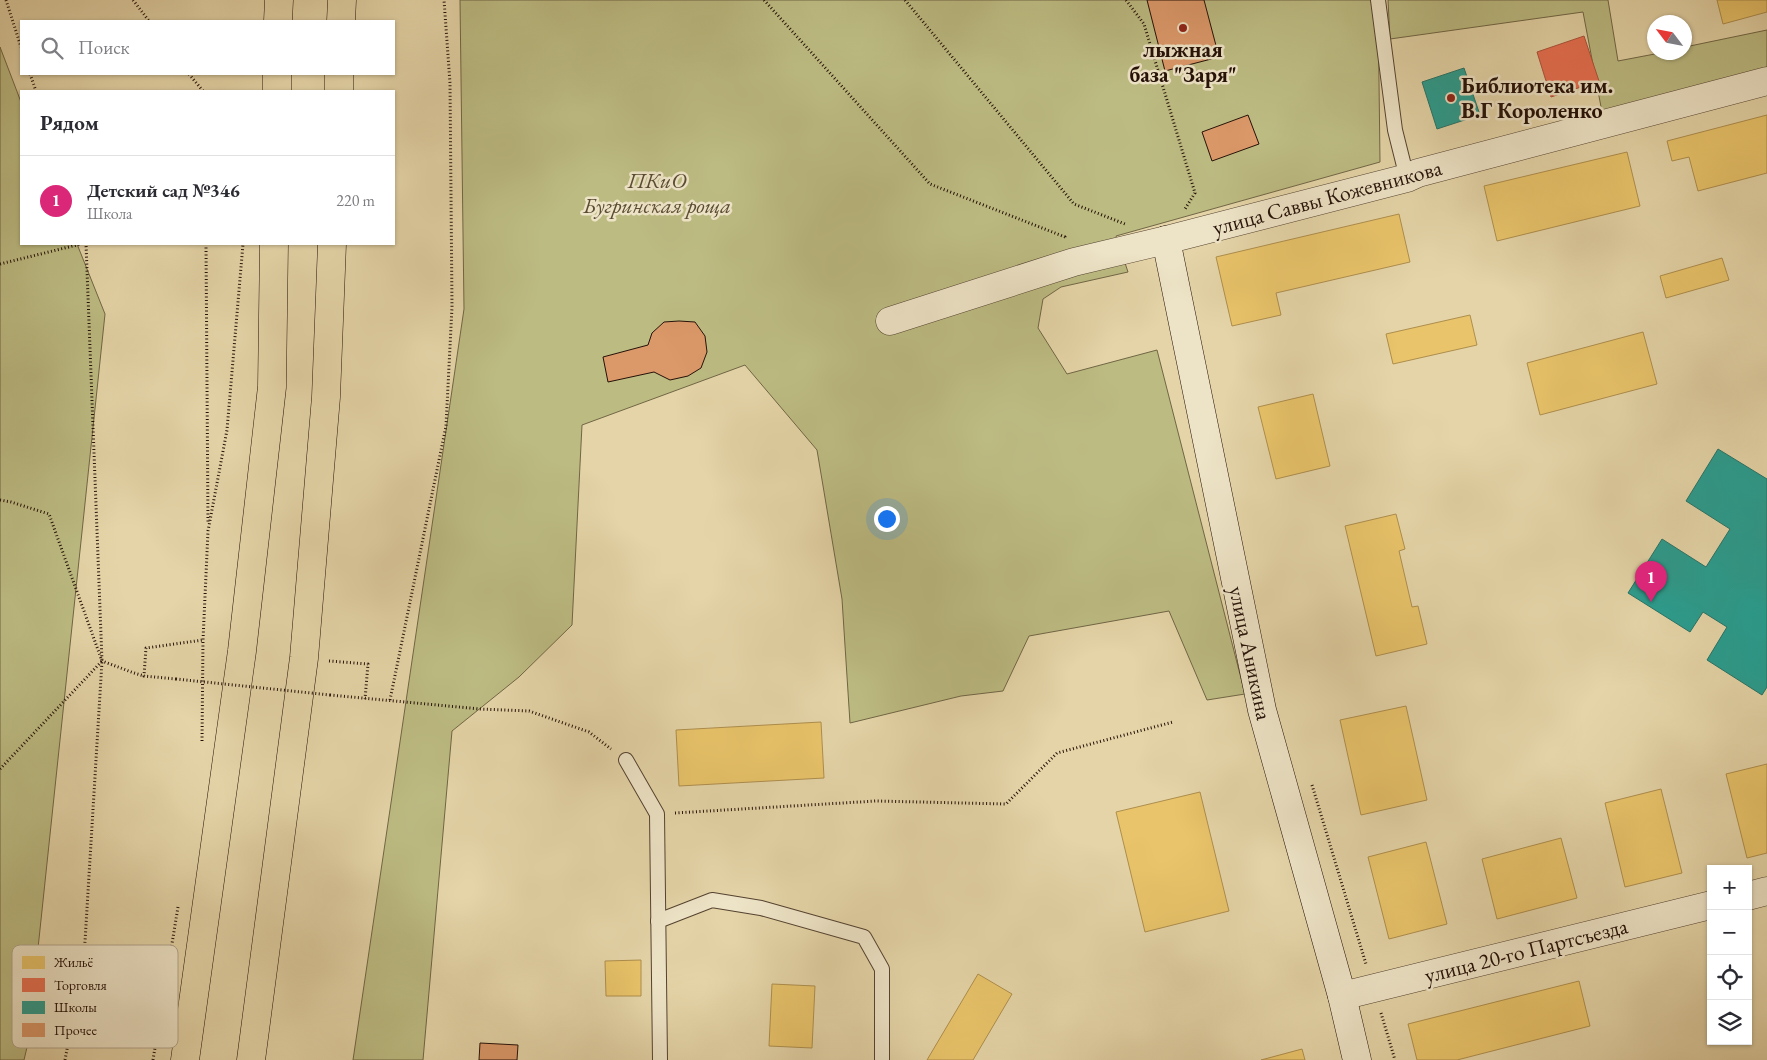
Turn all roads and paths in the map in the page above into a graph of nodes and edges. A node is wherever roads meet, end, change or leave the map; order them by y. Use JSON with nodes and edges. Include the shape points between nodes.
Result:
{"nodes":[{"id":1,"x":6,"y":0,"type":"edge"},
{"id":2,"x":133,"y":0,"type":"edge"},
{"id":3,"x":279,"y":0,"type":"edge"},
{"id":4,"x":342,"y":0,"type":"edge"},
{"id":5,"x":444,"y":0,"type":"edge"},
{"id":6,"x":764,"y":0,"type":"edge"},
{"id":7,"x":905,"y":0,"type":"edge"},
{"id":8,"x":1126,"y":0,"type":"edge"},
{"id":9,"x":1378,"y":0,"type":"edge"},
{"id":10,"x":149,"y":20,"type":"edge"},
{"id":11,"x":278,"y":20,"type":"edge"},
{"id":12,"x":341,"y":20,"type":"edge"},
{"id":13,"x":20,"y":44,"type":"edge"},
{"id":14,"x":30,"y":75,"type":"edge"},
{"id":15,"x":191,"y":75,"type":"edge"},
{"id":16,"x":277,"y":75,"type":"edge"},
{"id":17,"x":339,"y":75,"type":"edge"},
{"id":18,"x":1767,"y":81,"type":"edge"},
{"id":19,"x":36,"y":90,"type":"edge"},
{"id":20,"x":202,"y":90,"type":"edge"},
{"id":21,"x":277,"y":90,"type":"edge"},
{"id":22,"x":338,"y":90,"type":"edge"},
{"id":23,"x":1408,"y":178,"type":"junction"},
{"id":24,"x":1129,"y":226,"type":"dead end"},
{"id":25,"x":1166,"y":240,"type":"junction"},
{"id":26,"x":77,"y":245,"type":"edge"},
{"id":27,"x":86,"y":245,"type":"edge"},
{"id":28,"x":206,"y":245,"type":"edge"},
{"id":29,"x":243,"y":245,"type":"edge"},
{"id":30,"x":274,"y":245,"type":"edge"},
{"id":31,"x":332,"y":245,"type":"edge"},
{"id":32,"x":1074,"y":262,"type":"junction"},
{"id":33,"x":0,"y":264,"type":"edge"},
{"id":34,"x":890,"y":321,"type":"dead end"},
{"id":35,"x":0,"y":500,"type":"edge"},
{"id":36,"x":208,"y":531,"type":"junction"},
{"id":37,"x":204,"y":640,"type":"junction"},
{"id":38,"x":304,"y":658,"type":"junction"},
{"id":39,"x":102,"y":661,"type":"junction"},
{"id":40,"x":144,"y":676,"type":"junction"},
{"id":41,"x":365,"y":699,"type":"junction"},
{"id":42,"x":390,"y":700,"type":"junction"},
{"id":43,"x":1174,"y":722,"type":"dead end"},
{"id":44,"x":202,"y":745,"type":"dead end"},
{"id":45,"x":626,"y":760,"type":"joint"},
{"id":46,"x":0,"y":769,"type":"edge"},
{"id":47,"x":1311,"y":784,"type":"dead end"},
{"id":48,"x":657,"y":814,"type":"junction"},
{"id":49,"x":1767,"y":891,"type":"edge"},
{"id":50,"x":1752,"y":895,"type":"edge"},
{"id":51,"x":180,"y":898,"type":"dead end"},
{"id":52,"x":1707,"y":906,"type":"edge"},
{"id":53,"x":658,"y":921,"type":"junction"},
{"id":54,"x":85,"y":945,"type":"edge"},
{"id":55,"x":172,"y":945,"type":"edge"},
{"id":56,"x":1374,"y":988,"type":"junction"},
{"id":57,"x":1342,"y":996,"type":"junction"},
{"id":58,"x":184,"y":1060,"type":"edge"},
{"id":59,"x":251,"y":1060,"type":"edge"},
{"id":60,"x":660,"y":1060,"type":"edge"},
{"id":61,"x":882,"y":1060,"type":"edge"},
{"id":62,"x":1357,"y":1060,"type":"edge"},
{"id":63,"x":1395,"y":1060,"type":"edge"}],
"edges":[{"from":1,"to":13,"type":"path"},
{"from":2,"to":10,"type":"path"},
{"from":3,"to":11,"type":"main road"},
{"from":4,"to":12,"type":"main road"},
{"from":5,"to":42,"type":"path","via":[[450,83],[452,307],[446,426]]},
{"from":6,"to":32,"type":"path","via":[[930,184],[1065,238]]},
{"from":7,"to":24,"type":"path","via":[[1074,204]]},
{"from":8,"to":25,"type":"path","via":[[1144,24],[1195,193]]},
{"from":9,"to":23,"type":"lane","via":[[1395,130]]},
{"from":14,"to":19,"type":"path"},
{"from":15,"to":20,"type":"path"},
{"from":16,"to":21,"type":"main road"},
{"from":17,"to":22,"type":"main road"},
{"from":18,"to":23,"type":"street","name":"улица Саввы Кожевникова"},
{"from":23,"to":25,"type":"street","name":"улица Саввы Кожевникова"},
{"from":25,"to":32,"type":"street","name":"улица Саввы Кожевникова"},
{"from":25,"to":57,"type":"street","name":"улица Аникина","via":[[1262,710]]},
{"from":26,"to":33,"type":"path"},
{"from":27,"to":39,"type":"path"},
{"from":28,"to":36,"type":"path"},
{"from":29,"to":36,"type":"path","via":[[226,430]]},
{"from":30,"to":58,"type":"main road","via":[[272,387],[242,651]]},
{"from":31,"to":38,"type":"main road","via":[[326,397]]},
{"from":32,"to":34,"type":"street","name":"улица Саввы Кожевникова"},
{"from":35,"to":39,"type":"path","via":[[49,514]]},
{"from":36,"to":37,"type":"path"},
{"from":37,"to":40,"type":"path","via":[[146,648]]},
{"from":37,"to":44,"type":"path"},
{"from":38,"to":41,"type":"path","via":[[368,664]]},
{"from":38,"to":59,"type":"main road"},
{"from":39,"to":40,"type":"path"},
{"from":39,"to":46,"type":"path"},
{"from":39,"to":54,"type":"path"},
{"from":40,"to":41,"type":"path","bridge":true},
{"from":41,"to":42,"type":"path"},
{"from":42,"to":45,"type":"path","via":[[529,711],[589,732]]},
{"from":43,"to":48,"type":"path","via":[[1057,753],[1006,804],[876,801]]},
{"from":45,"to":48,"type":"lane"},
{"from":47,"to":56,"type":"path"},
{"from":48,"to":53,"type":"lane"},
{"from":49,"to":50,"type":"street"},
{"from":51,"to":55,"type":"path"},
{"from":52,"to":56,"type":"street","name":"улица 20-го Партсъезда"},
{"from":53,"to":60,"type":"lane"},
{"from":53,"to":61,"type":"lane","via":[[712,900],[761,908],[864,937],[882,969]]},
{"from":56,"to":57,"type":"street","name":"улица 20-го Партсъезда"},
{"from":56,"to":63,"type":"path"},
{"from":57,"to":62,"type":"street","name":"улица Аникина"}]}
